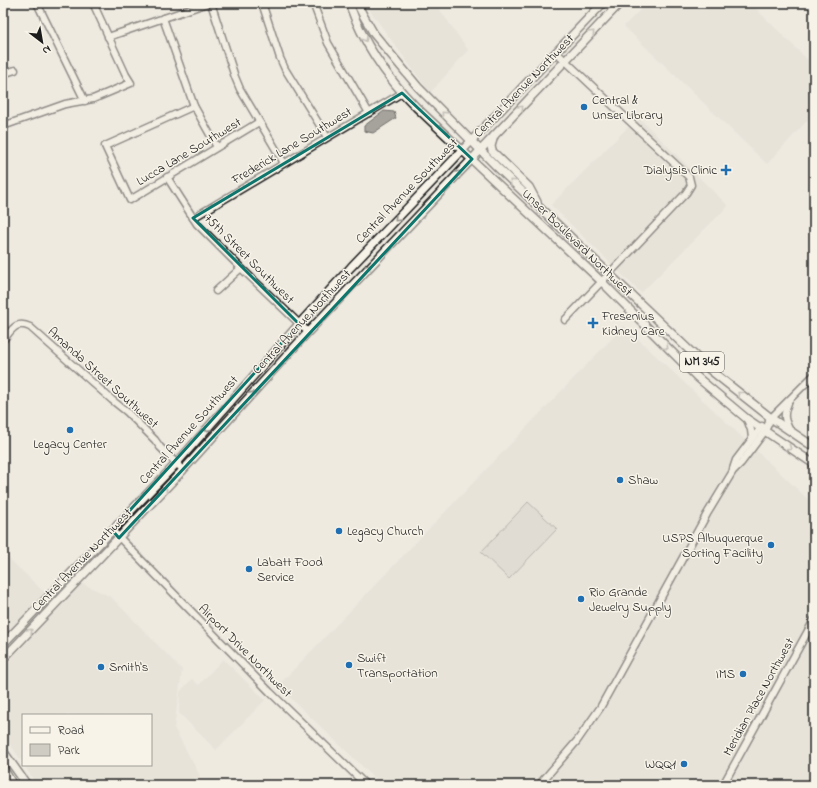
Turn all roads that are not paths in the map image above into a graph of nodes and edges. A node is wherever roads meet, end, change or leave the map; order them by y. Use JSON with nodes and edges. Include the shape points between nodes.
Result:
{"nodes":[{"id":1,"x":37,"y":3,"type":"edge"},
{"id":2,"x":93,"y":3,"type":"edge"},
{"id":3,"x":209,"y":3,"type":"edge"},
{"id":4,"x":262,"y":3,"type":"edge"},
{"id":5,"x":313,"y":3,"type":"edge"},
{"id":6,"x":349,"y":3,"type":"edge"},
{"id":7,"x":357,"y":3,"type":"edge"},
{"id":8,"x":603,"y":3,"type":"edge"},
{"id":9,"x":620,"y":3,"type":"edge"},
{"id":10,"x":163,"y":18,"type":"junction"},
{"id":11,"x":108,"y":37,"type":"junction"},
{"id":12,"x":557,"y":53,"type":"junction"},
{"id":13,"x":565,"y":61,"type":"junction"},
{"id":14,"x":15,"y":70,"type":"dead end"},
{"id":15,"x":3,"y":74,"type":"edge"},
{"id":16,"x":402,"y":93,"type":"junction"},
{"id":17,"x":85,"y":101,"type":"junction"},
{"id":18,"x":194,"y":106,"type":"junction"},
{"id":19,"x":369,"y":113,"type":"junction"},
{"id":20,"x":259,"y":122,"type":"junction"},
{"id":21,"x":3,"y":126,"type":"edge"},
{"id":22,"x":494,"y":136,"type":"junction"},
{"id":23,"x":327,"y":138,"type":"junction"},
{"id":24,"x":471,"y":141,"type":"junction"},
{"id":25,"x":217,"y":147,"type":"junction"},
{"id":26,"x":463,"y":150,"type":"junction"},
{"id":27,"x":480,"y":150,"type":"junction"},
{"id":28,"x":472,"y":159,"type":"junction"},
{"id":29,"x":284,"y":163,"type":"junction"},
{"id":30,"x":168,"y":177,"type":"junction"},
{"id":31,"x":541,"y":208,"type":"junction"},
{"id":32,"x":193,"y":218,"type":"junction"},
{"id":33,"x":241,"y":268,"type":"junction"},
{"id":34,"x":609,"y":273,"type":"junction"},
{"id":35,"x":601,"y":281,"type":"junction"},
{"id":36,"x":216,"y":291,"type":"dead end"},
{"id":37,"x":565,"y":320,"type":"dead end"},
{"id":38,"x":299,"y":324,"type":"junction"},
{"id":39,"x":308,"y":332,"type":"junction"},
{"id":40,"x":3,"y":340,"type":"edge"},
{"id":41,"x":814,"y":375,"type":"edge"},
{"id":42,"x":789,"y":399,"type":"junction"},
{"id":43,"x":771,"y":418,"type":"junction"},
{"id":44,"x":747,"y":419,"type":"junction"},
{"id":45,"x":763,"y":429,"type":"junction"},
{"id":46,"x":790,"y":431,"type":"junction"},
{"id":47,"x":752,"y":438,"type":"junction"},
{"id":48,"x":814,"y":447,"type":"edge"},
{"id":49,"x":176,"y":464,"type":"junction"},
{"id":50,"x":814,"y":464,"type":"edge"},
{"id":51,"x":183,"y":470,"type":"junction"},
{"id":52,"x":733,"y":471,"type":"junction"},
{"id":53,"x":141,"y":500,"type":"junction"},
{"id":54,"x":148,"y":507,"type":"junction"},
{"id":55,"x":112,"y":530,"type":"junction"},
{"id":56,"x":119,"y":538,"type":"junction"},
{"id":57,"x":814,"y":620,"type":"edge"},
{"id":58,"x":3,"y":644,"type":"edge"},
{"id":59,"x":3,"y":659,"type":"edge"},
{"id":60,"x":3,"y":751,"type":"edge"},
{"id":61,"x":14,"y":764,"type":"junction"},
{"id":62,"x":3,"y":769,"type":"edge"},
{"id":63,"x":14,"y":785,"type":"edge"},
{"id":64,"x":27,"y":785,"type":"edge"},
{"id":65,"x":366,"y":785,"type":"edge"},
{"id":66,"x":539,"y":785,"type":"edge"},
{"id":67,"x":723,"y":785,"type":"edge"}],
"edges":[{"from":1,"to":17,"type":"street"},
{"from":2,"to":11,"type":"street"},
{"from":3,"to":10,"type":"street"},
{"from":3,"to":20,"type":"street","via":[[240,89]]},
{"from":4,"to":23,"type":"street","via":[[285,69]]},
{"from":5,"to":19,"type":"street","via":[[328,43]]},
{"from":6,"to":16,"type":"main road","one_way":true,"via":[[370,49]]},
{"from":24,"to":7,"type":"main road","one_way":true,"via":[[431,101],[382,45]]},
{"from":8,"to":12,"type":"main road","name":"Central Avenue Southwest"},
{"from":13,"to":9,"type":"main road","name":"Central Avenue Northwest","one_way":true},
{"from":10,"to":11,"type":"street"},
{"from":10,"to":18,"type":"street"},
{"from":11,"to":17,"type":"street","via":[[131,83]]},
{"from":12,"to":13,"type":"street"},
{"from":12,"to":24,"type":"main road","name":"Central Avenue Southwest"},
{"from":22,"to":13,"type":"main road","name":"Central Avenue Northwest","one_way":true},
{"from":13,"to":34,"type":"street","via":[[691,181],[689,189]]},
{"from":14,"to":15,"type":"street"},
{"from":16,"to":19,"type":"street","name":"Frederick Lane Southwest"},
{"from":16,"to":26,"type":"main road"},
{"from":17,"to":21,"type":"street","via":[[65,104]]},
{"from":18,"to":25,"type":"street"},
{"from":18,"to":30,"type":"street","name":"Lucca Lane Southwest","via":[[105,146],[130,200]]},
{"from":19,"to":23,"type":"street","name":"Frederick Lane Southwest"},
{"from":20,"to":25,"type":"street","name":"Lucca Lane Southwest"},
{"from":20,"to":29,"type":"street"},
{"from":22,"to":27,"type":"main road","name":"Central Avenue Northwest"},
{"from":22,"to":31,"type":"main road","via":[[492,151],[529,187]]},
{"from":23,"to":29,"type":"street","name":"Frederick Lane Southwest"},
{"from":24,"to":26,"type":"main road","name":"Central Avenue Southwest"},
{"from":24,"to":27,"type":"main road","number":"NM 345"},
{"from":25,"to":30,"type":"street","name":"Lucca Lane Southwest"},
{"from":26,"to":28,"type":"main road","number":"NM 345"},
{"from":26,"to":38,"type":"main road","name":"Central Avenue Southwest","one_way":true},
{"from":27,"to":28,"type":"main road","name":"Central Avenue Northwest"},
{"from":31,"to":27,"type":"main road","name":"Unser Boulevard Northwest","number":"NM 345","one_way":true},
{"from":28,"to":35,"type":"main road","name":"Unser Boulevard Northwest","number":"NM 345"},
{"from":39,"to":28,"type":"main road","name":"Central Avenue Northwest","one_way":true},
{"from":29,"to":32,"type":"street","name":"Frederick Lane Southwest"},
{"from":30,"to":32,"type":"street","name":"75th Street Southwest"},
{"from":31,"to":34,"type":"main road","name":"Unser Boulevard Northwest","number":"NM 345"},
{"from":32,"to":33,"type":"street","name":"75th Street Southwest"},
{"from":33,"to":36,"type":"street"},
{"from":33,"to":38,"type":"street","name":"75th Street Southwest"},
{"from":34,"to":35,"type":"street"},
{"from":43,"to":34,"type":"main road","name":"Unser Boulevard Northwest","number":"NM 345","one_way":true,"via":[[709,369]]},
{"from":35,"to":37,"type":"street"},
{"from":35,"to":44,"type":"main road","name":"Unser Boulevard Northwest","number":"NM 345","one_way":true,"via":[[696,377]]},
{"from":38,"to":39,"type":"street","name":"75th Street Southwest"},
{"from":38,"to":49,"type":"main road","name":"Central Avenue Southwest","one_way":true},
{"from":51,"to":39,"type":"main road","name":"Central Avenue Northwest","one_way":true},
{"from":40,"to":49,"type":"street","name":"Amanda Street Southwest","via":[[17,325],[24,324],[30,327],[127,412]]},
{"from":41,"to":42,"type":"street"},
{"from":42,"to":43,"type":"street"},
{"from":42,"to":46,"type":"street","via":[[784,418]]},
{"from":43,"to":45,"type":"street"},
{"from":43,"to":46,"type":"main road","name":"Unser Boulevard Northwest","number":"NM 345"},
{"from":44,"to":45,"type":"main road","name":"Unser Boulevard Northwest","number":"NM 345"},
{"from":44,"to":47,"type":"street"},
{"from":45,"to":47,"type":"street"},
{"from":45,"to":50,"type":"main road","name":"Unser Boulevard Northwest","number":"NM 345","one_way":true},
{"from":45,"to":52,"type":"street"},
{"from":46,"to":48,"type":"main road","name":"Unser Boulevard Northwest","number":"NM 345"},
{"from":47,"to":52,"type":"street","via":[[736,460]]},
{"from":49,"to":51,"type":"street","name":"Amanda Street Southwest"},
{"from":49,"to":53,"type":"main road","name":"Central Avenue Southwest"},
{"from":54,"to":51,"type":"main road","name":"Central Avenue Northwest","one_way":true},
{"from":52,"to":66,"type":"street","via":[[706,514],[600,708],[577,741]]},
{"from":53,"to":54,"type":"main road"},
{"from":53,"to":55,"type":"main road","name":"Central Avenue Southwest"},
{"from":54,"to":56,"type":"main road","name":"Central Avenue Northwest"},
{"from":55,"to":56,"type":"street","name":"Airport Drive Northwest"},
{"from":55,"to":58,"type":"main road","name":"Central Avenue Southwest"},
{"from":59,"to":56,"type":"main road","name":"Central Avenue Northwest","one_way":true},
{"from":56,"to":65,"type":"street","name":"Airport Drive Northwest","via":[[270,692]]},
{"from":57,"to":67,"type":"street","name":"Meridian Place Northwest"},
{"from":60,"to":61,"type":"main road"},
{"from":61,"to":62,"type":"main road"},
{"from":61,"to":64,"type":"main road"},
{"from":62,"to":63,"type":"main road"}]}
